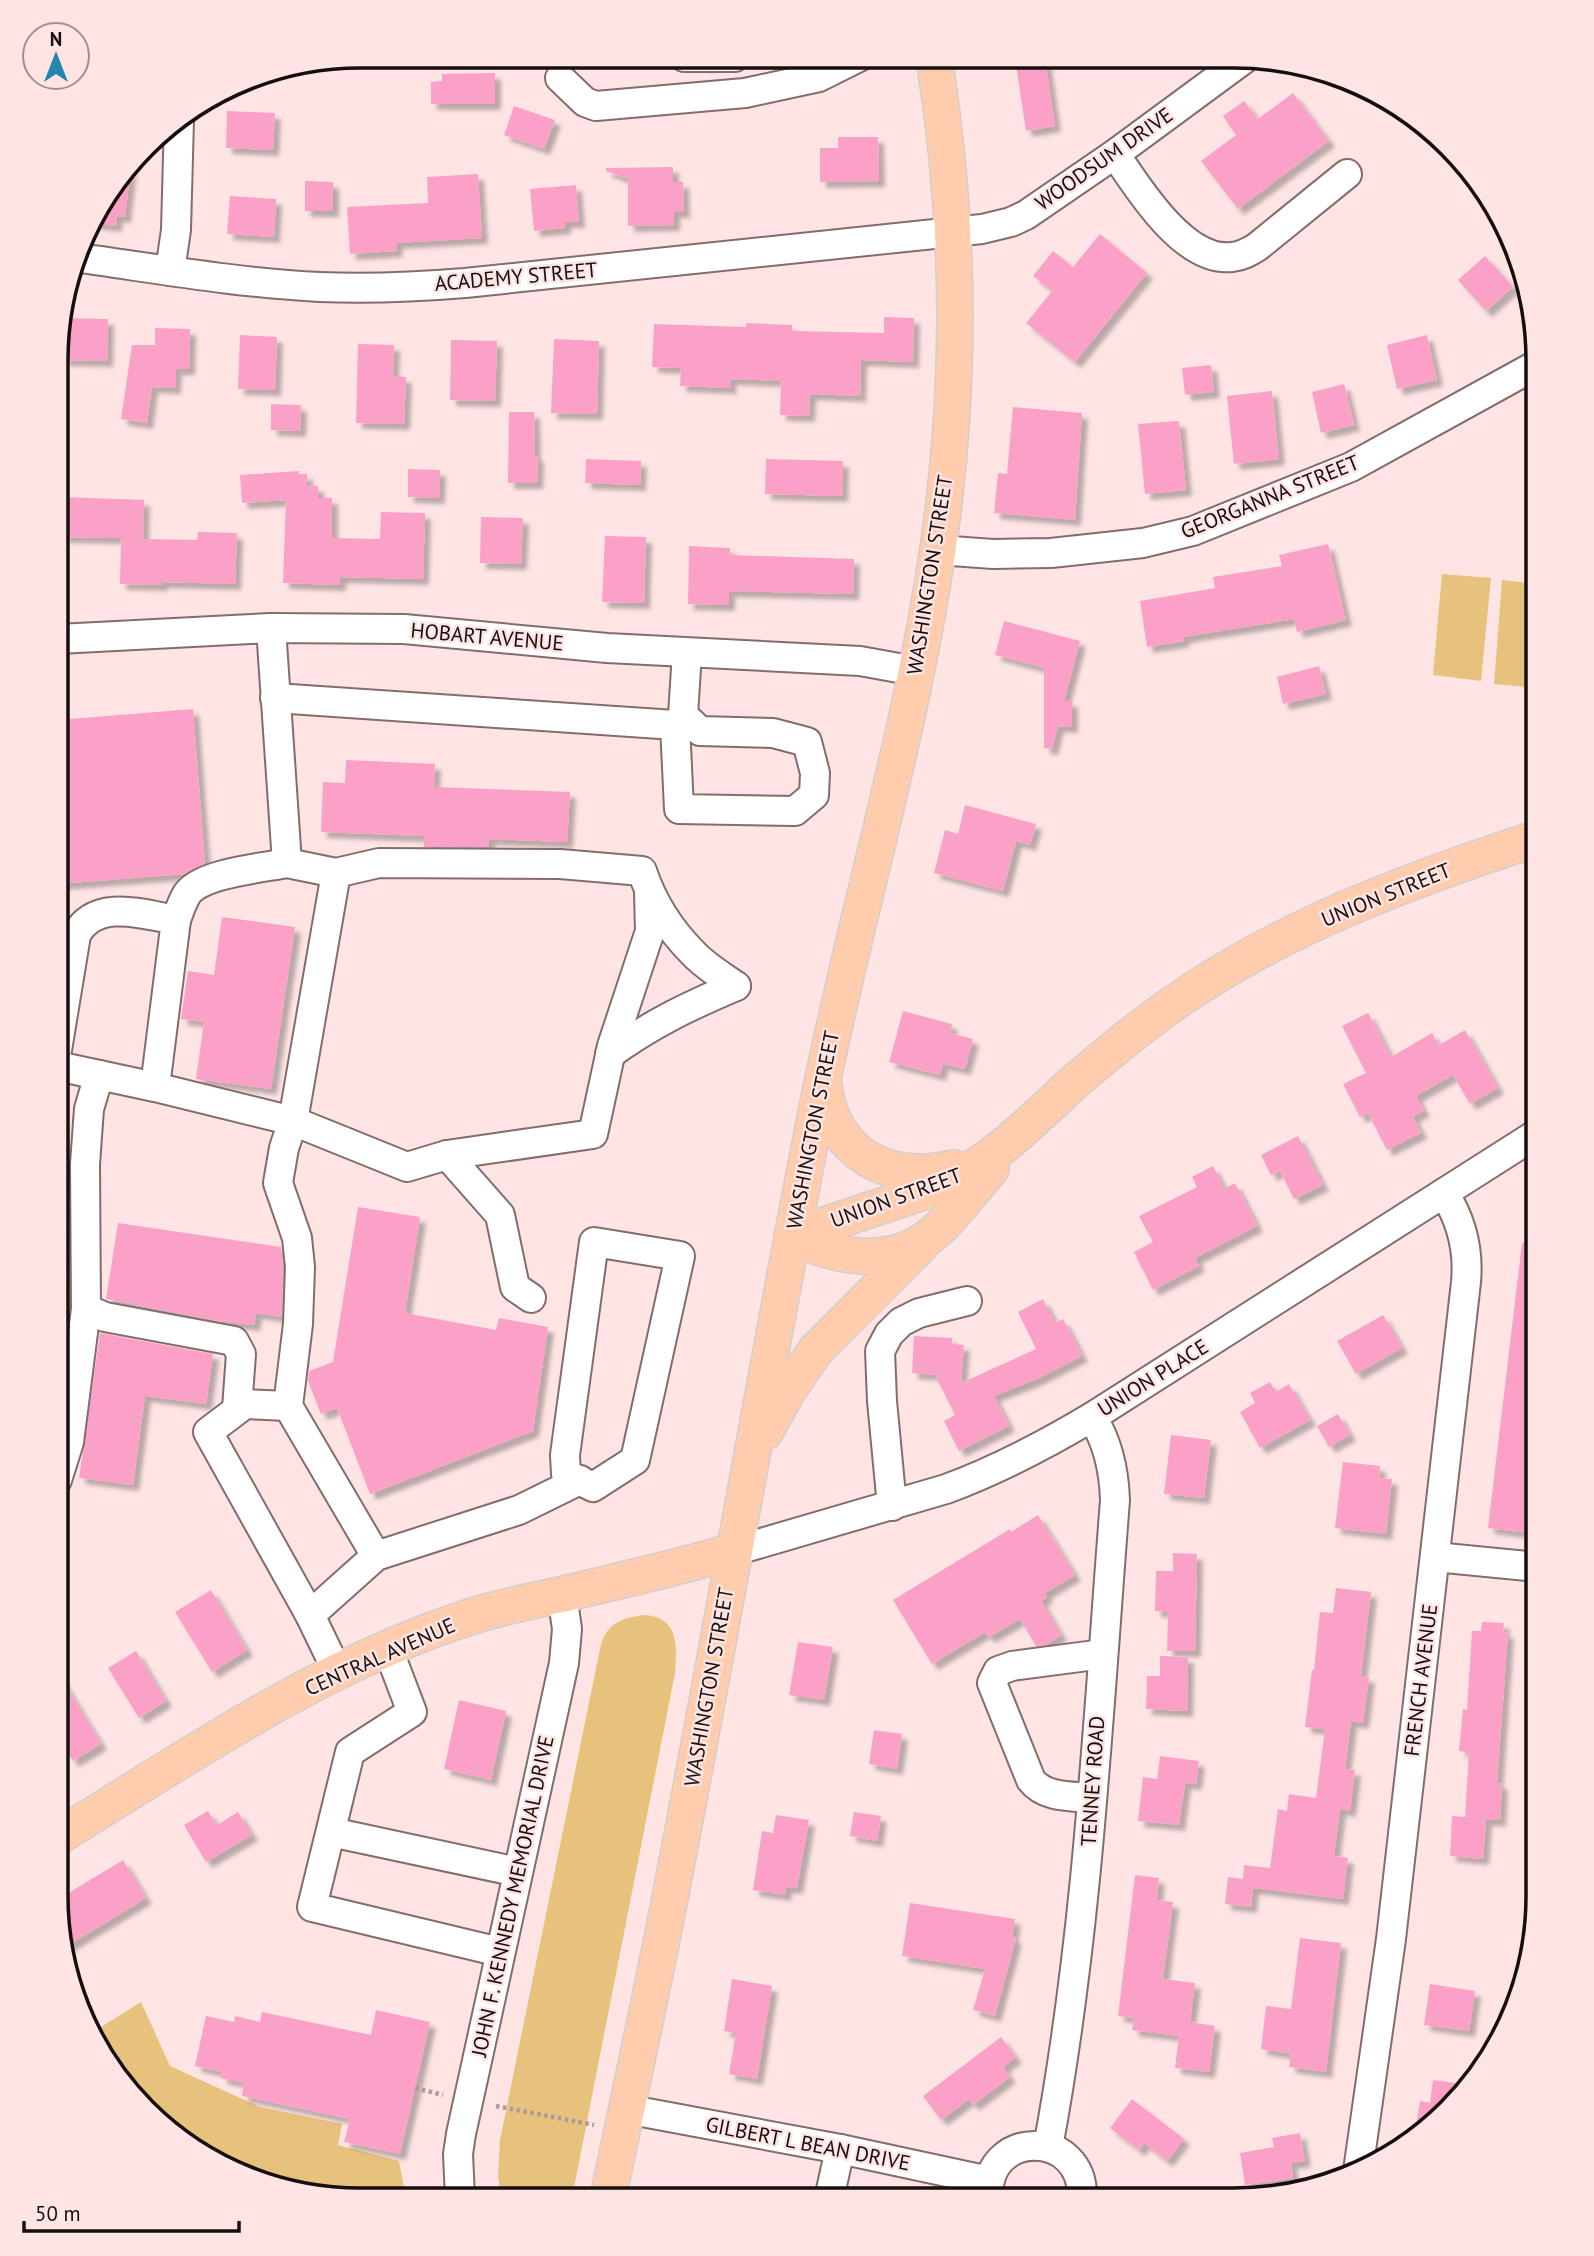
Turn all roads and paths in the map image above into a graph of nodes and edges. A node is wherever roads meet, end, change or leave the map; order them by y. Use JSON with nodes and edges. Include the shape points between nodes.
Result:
{"nodes":[{"id":1,"x":837,"y":68,"type":"edge"},
{"id":2,"x":935,"y":68,"type":"edge"},
{"id":3,"x":1232,"y":68,"type":"edge"},
{"id":4,"x":560,"y":78,"type":"dead end"},
{"id":5,"x":179,"y":131,"type":"edge"},
{"id":6,"x":1115,"y":154,"type":"junction"},
{"id":7,"x":1347,"y":174,"type":"dead end"},
{"id":8,"x":953,"y":233,"type":"junction"},
{"id":9,"x":86,"y":259,"type":"edge"},
{"id":10,"x":170,"y":271,"type":"junction"},
{"id":11,"x":1526,"y":371,"type":"edge"},
{"id":12,"x":938,"y":550,"type":"junction"},
{"id":13,"x":271,"y":628,"type":"junction"},
{"id":14,"x":68,"y":638,"type":"edge"},
{"id":15,"x":687,"y":653,"type":"junction"},
{"id":16,"x":915,"y":671,"type":"junction"},
{"id":17,"x":275,"y":698,"type":"junction"},
{"id":18,"x":1526,"y":842,"type":"edge"},
{"id":19,"x":287,"y":863,"type":"junction"},
{"id":20,"x":336,"y":873,"type":"junction"},
{"id":21,"x":649,"y":892,"type":"junction"},
{"id":22,"x":176,"y":920,"type":"junction"},
{"id":23,"x":68,"y":983,"type":"edge"},
{"id":24,"x":610,"y":1054,"type":"junction"},
{"id":25,"x":68,"y":1068,"type":"edge"},
{"id":26,"x":99,"y":1075,"type":"junction"},
{"id":27,"x":823,"y":1077,"type":"junction"},
{"id":28,"x":155,"y":1087,"type":"junction"},
{"id":29,"x":1040,"y":1114,"type":"junction"},
{"id":30,"x":293,"y":1121,"type":"junction"},
{"id":31,"x":1526,"y":1141,"type":"edge"},
{"id":32,"x":447,"y":1155,"type":"junction"},
{"id":33,"x":1444,"y":1193,"type":"junction"},
{"id":34,"x":792,"y":1236,"type":"junction"},
{"id":35,"x":930,"y":1237,"type":"junction"},
{"id":36,"x":531,"y":1298,"type":"dead end"},
{"id":37,"x":967,"y":1301,"type":"dead end"},
{"id":38,"x":86,"y":1309,"type":"junction"},
{"id":39,"x":288,"y":1406,"type":"junction"},
{"id":40,"x":237,"y":1409,"type":"junction"},
{"id":41,"x":1092,"y":1417,"type":"junction"},
{"id":42,"x":68,"y":1445,"type":"edge"},
{"id":43,"x":751,"y":1456,"type":"junction"},
{"id":44,"x":580,"y":1480,"type":"junction"},
{"id":45,"x":892,"y":1506,"type":"junction"},
{"id":46,"x":734,"y":1552,"type":"junction"},
{"id":47,"x":376,"y":1556,"type":"junction"},
{"id":48,"x":1435,"y":1557,"type":"junction"},
{"id":49,"x":1526,"y":1566,"type":"edge"},
{"id":50,"x":562,"y":1594,"type":"junction"},
{"id":51,"x":310,"y":1615,"type":"junction"},
{"id":52,"x":388,"y":1649,"type":"junction"},
{"id":53,"x":1103,"y":1654,"type":"junction"},
{"id":54,"x":338,"y":1673,"type":"junction"},
{"id":55,"x":1092,"y":1798,"type":"junction"},
{"id":56,"x":68,"y":1831,"type":"edge"},
{"id":57,"x":331,"y":1832,"type":"junction"},
{"id":58,"x":518,"y":1872,"type":"junction"},
{"id":59,"x":500,"y":1952,"type":"junction"},
{"id":60,"x":415,"y":2088,"type":"dead end"},
{"id":61,"x":468,"y":2100,"type":"junction"},
{"id":62,"x":624,"y":2120,"type":"junction"},
{"id":63,"x":1048,"y":2147,"type":"junction"},
{"id":64,"x":840,"y":2149,"type":"junction"},
{"id":65,"x":1361,"y":2159,"type":"edge"},
{"id":66,"x":460,"y":2188,"type":"edge"},
{"id":67,"x":610,"y":2188,"type":"edge"},
{"id":68,"x":831,"y":2188,"type":"edge"},
{"id":69,"x":982,"y":2188,"type":"edge"},
{"id":70,"x":990,"y":2188,"type":"edge"},
{"id":71,"x":1082,"y":2188,"type":"edge"}],
"edges":[{"from":1,"to":4,"type":"street","via":[[819,77],[745,93],[596,106],[585,102]]},
{"from":2,"to":8,"type":"main road","name":"WASHINGTON STREET"},
{"from":3,"to":6,"type":"street","name":"WOODSUM DRIVE"},
{"from":5,"to":10,"type":"street"},
{"from":6,"to":7,"type":"street","via":[[1160,218],[1197,248],[1219,257],[1232,258],[1257,247]]},
{"from":6,"to":8,"type":"street","name":"WOODSUM DRIVE","via":[[1026,215],[997,226]]},
{"from":8,"to":10,"type":"street","name":"ACADEMY STREET","via":[[411,287],[289,285]]},
{"from":8,"to":12,"type":"main road","name":"WASHINGTON STREET","via":[[953,411]]},
{"from":9,"to":10,"type":"street","name":"ACADEMY STREET"},
{"from":11,"to":12,"type":"street","name":"GEORGANNA STREET","via":[[1351,467],[1193,530],[1143,543],[1051,553]]},
{"from":12,"to":16,"type":"main road","name":"WASHINGTON STREET"},
{"from":13,"to":14,"type":"street","name":"HOBART AVENUE"},
{"from":13,"to":15,"type":"street","name":"HOBART AVENUE","via":[[445,631]]},
{"from":13,"to":17,"type":"street"},
{"from":15,"to":16,"type":"street","name":"HOBART AVENUE","via":[[860,661]]},
{"from":15,"to":17,"type":"street","via":[[683,715],[700,731],[772,733],[807,742],[815,773],[814,795],[795,811],[679,809],[676,725]]},
{"from":16,"to":27,"type":"main road","name":"WASHINGTON STREET"},
{"from":17,"to":19,"type":"street"},
{"from":18,"to":29,"type":"main road","name":"UNION STREET","via":[[1356,906],[1231,967],[1137,1030]]},
{"from":19,"to":20,"type":"street"},
{"from":19,"to":22,"type":"street","via":[[200,883],[188,893]]},
{"from":20,"to":21,"type":"street","via":[[379,863],[559,864],[642,871]]},
{"from":20,"to":30,"type":"street"},
{"from":21,"to":24,"type":"street","via":[[650,931]]},
{"from":21,"to":24,"type":"street","via":[[694,955],[736,986],[685,1007]]},
{"from":22,"to":23,"type":"street","via":[[122,911],[89,918],[76,935]]},
{"from":22,"to":28,"type":"street"},
{"from":24,"to":32,"type":"street","via":[[593,1134]]},
{"from":25,"to":26,"type":"street"},
{"from":26,"to":28,"type":"street"},
{"from":26,"to":38,"type":"street","via":[[89,1109],[85,1164]]},
{"from":27,"to":29,"type":"main road","via":[[837,1130],[859,1154],[888,1169],[925,1172],[965,1165]]},
{"from":27,"to":34,"type":"main road","name":"WASHINGTON STREET"},
{"from":28,"to":30,"type":"street"},
{"from":29,"to":34,"type":"main road","name":"UNION STREET","via":[[987,1160],[950,1182]]},
{"from":29,"to":35,"type":"main road","name":"UNION STREET"},
{"from":30,"to":32,"type":"street","via":[[407,1167]]},
{"from":30,"to":39,"type":"street","via":[[278,1184],[297,1238],[300,1267]]},
{"from":31,"to":33,"type":"street","name":"UNION PLACE"},
{"from":32,"to":36,"type":"street","via":[[500,1215],[515,1287]]},
{"from":33,"to":41,"type":"street","name":"UNION PLACE"},
{"from":33,"to":48,"type":"street","name":"FRENCH AVENUE","via":[[1458,1218],[1468,1265]]},
{"from":34,"to":35,"type":"main road","name":"UNION STREET","via":[[825,1251],[863,1257],[899,1252]]},
{"from":34,"to":43,"type":"main road","name":"WASHINGTON STREET"},
{"from":35,"to":43,"type":"main road","via":[[816,1350]]},
{"from":37,"to":45,"type":"street","via":[[901,1322],[880,1351]]},
{"from":38,"to":40,"type":"street","via":[[105,1317],[234,1341],[241,1354]]},
{"from":38,"to":42,"type":"street"},
{"from":39,"to":40,"type":"street","via":[[245,1404]]},
{"from":39,"to":47,"type":"street"},
{"from":40,"to":51,"type":"street","via":[[208,1432]]},
{"from":41,"to":45,"type":"street","name":"UNION PLACE","via":[[1009,1464]]},
{"from":41,"to":53,"type":"street","name":"TENNEY ROAD","via":[[1108,1450],[1115,1483]]},
{"from":43,"to":46,"type":"main road","name":"WASHINGTON STREET"},
{"from":44,"to":44,"type":"street","via":[[593,1487],[635,1460],[680,1256],[594,1241],[565,1455],[566,1474]]},
{"from":44,"to":47,"type":"street","via":[[519,1510]]},
{"from":45,"to":46,"type":"street","name":"UNION PLACE"},
{"from":46,"to":50,"type":"main road","name":"CENTRAL AVENUE"},
{"from":46,"to":62,"type":"main road","name":"WASHINGTON STREET","via":[[674,1881]]},
{"from":47,"to":51,"type":"street"},
{"from":48,"to":49,"type":"street"},
{"from":48,"to":65,"type":"street","name":"FRENCH AVENUE"},
{"from":50,"to":52,"type":"main road","name":"CENTRAL AVENUE","via":[[451,1623]]},
{"from":50,"to":58,"type":"street","name":"JOHN F. KENNEDY MEMORIAL DRIVE","via":[[567,1629],[564,1663]]},
{"from":51,"to":54,"type":"street"},
{"from":52,"to":54,"type":"main road","name":"CENTRAL AVENUE"},
{"from":52,"to":57,"type":"street","via":[[412,1712],[350,1752]]},
{"from":53,"to":55,"type":"street","name":"TENNEY ROAD"},
{"from":53,"to":55,"type":"street","via":[[1012,1666],[998,1671],[992,1683],[1036,1787],[1051,1794]]},
{"from":54,"to":56,"type":"main road","name":"CENTRAL AVENUE"},
{"from":55,"to":63,"type":"street","name":"TENNEY ROAD","via":[[1084,1905]]},
{"from":57,"to":58,"type":"street"},
{"from":57,"to":59,"type":"street","via":[[312,1908]]},
{"from":58,"to":59,"type":"street","name":"JOHN F. KENNEDY MEMORIAL DRIVE"},
{"from":59,"to":61,"type":"street","name":"JOHN F. KENNEDY MEMORIAL DRIVE"},
{"from":60,"to":61,"type":"path"},
{"from":61,"to":62,"type":"path"},
{"from":61,"to":66,"type":"street","name":"JOHN F. KENNEDY MEMORIAL DRIVE","via":[[458,2154]]},
{"from":62,"to":64,"type":"street","name":"GILBERT L BEAN DRIVE"},
{"from":62,"to":67,"type":"main road","name":"WASHINGTON STREET"},
{"from":63,"to":70,"type":"street","via":[[1027,2146],[1010,2152],[998,2163]]},
{"from":63,"to":71,"type":"street","via":[[1076,2168]]},
{"from":64,"to":68,"type":"street"},
{"from":64,"to":69,"type":"street","name":"GILBERT L BEAN DRIVE"}]}
